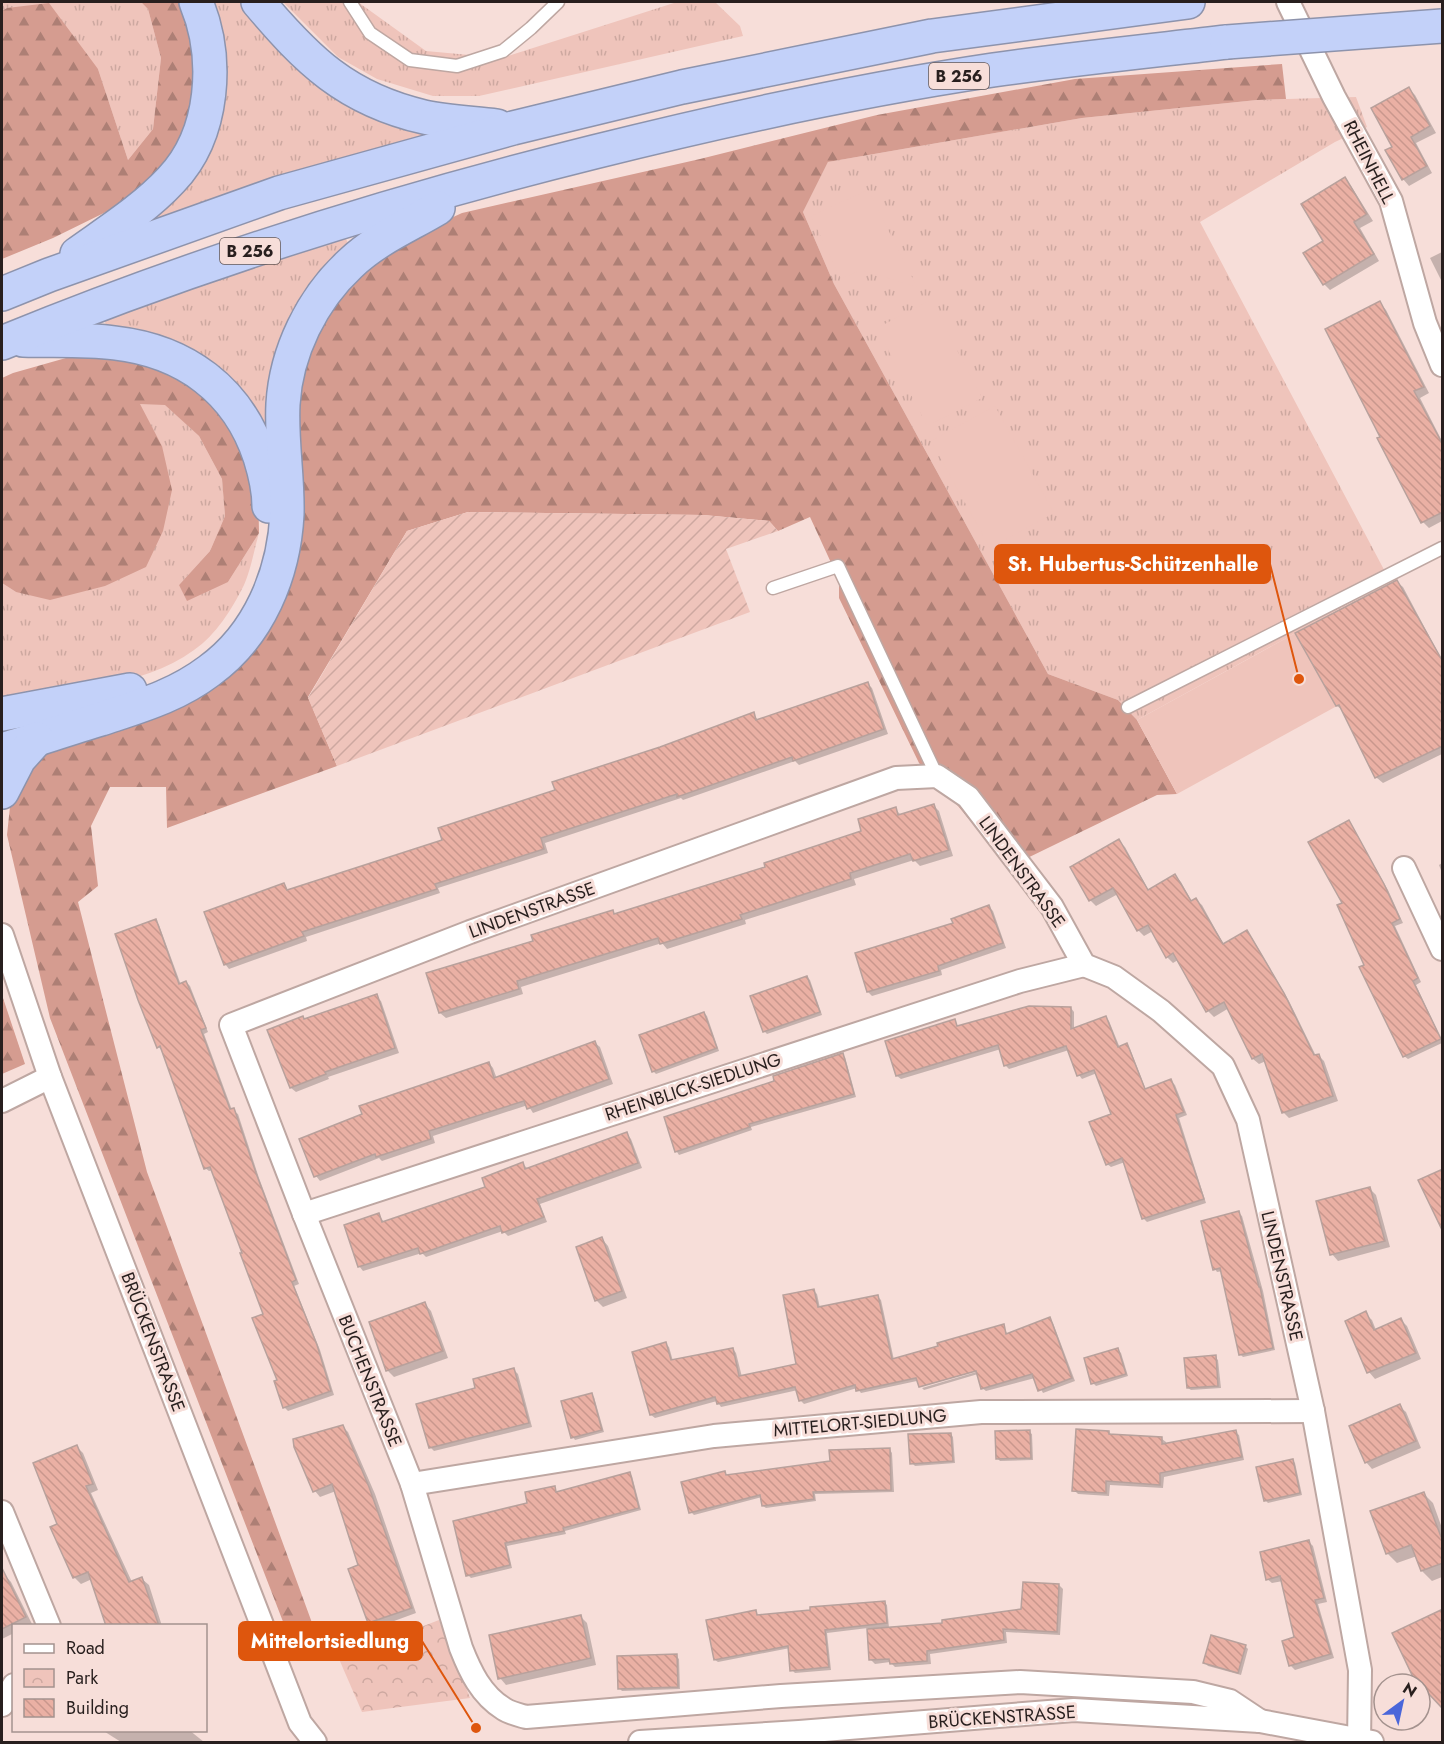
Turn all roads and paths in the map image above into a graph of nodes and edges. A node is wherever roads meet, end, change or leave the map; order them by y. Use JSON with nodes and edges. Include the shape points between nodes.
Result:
{"nodes":[{"id":1,"x":196,"y":2,"type":"edge"},
{"id":2,"x":258,"y":2,"type":"edge"},
{"id":3,"x":350,"y":2,"type":"edge"},
{"id":4,"x":558,"y":2,"type":"edge"},
{"id":5,"x":1188,"y":2,"type":"edge"},
{"id":6,"x":1288,"y":2,"type":"edge"},
{"id":7,"x":1443,"y":26,"type":"edge"},
{"id":8,"x":513,"y":128,"type":"junction"},
{"id":9,"x":495,"y":176,"type":"junction"},
{"id":10,"x":49,"y":274,"type":"junction"},
{"id":11,"x":2,"y":294,"type":"edge"},
{"id":12,"x":6,"y":342,"type":"edge"},
{"id":13,"x":1443,"y":365,"type":"edge"},
{"id":14,"x":1443,"y":548,"type":"edge"},
{"id":15,"x":773,"y":588,"type":"dead end"},
{"id":16,"x":1128,"y":707,"type":"dead end"},
{"id":17,"x":2,"y":714,"type":"edge"},
{"id":18,"x":38,"y":739,"type":"junction"},
{"id":19,"x":2,"y":750,"type":"edge"},
{"id":20,"x":937,"y":776,"type":"junction"},
{"id":21,"x":2,"y":792,"type":"edge"},
{"id":22,"x":1404,"y":868,"type":"dead end"},
{"id":23,"x":2,"y":935,"type":"edge"},
{"id":24,"x":1443,"y":949,"type":"edge"},
{"id":25,"x":1084,"y":965,"type":"junction"},
{"id":26,"x":231,"y":1025,"type":"joint"},
{"id":27,"x":50,"y":1077,"type":"junction"},
{"id":28,"x":2,"y":1101,"type":"edge"},
{"id":29,"x":303,"y":1214,"type":"junction"},
{"id":30,"x":1312,"y":1411,"type":"junction"},
{"id":31,"x":411,"y":1485,"type":"junction"},
{"id":32,"x":2,"y":1512,"type":"edge"},
{"id":33,"x":48,"y":1624,"type":"edge"},
{"id":34,"x":12,"y":1688,"type":"edge"},
{"id":35,"x":2,"y":1705,"type":"edge"},
{"id":36,"x":1260,"y":1721,"type":"junction"},
{"id":37,"x":1363,"y":1742,"type":"edge"},
{"id":38,"x":315,"y":1743,"type":"edge"},
{"id":39,"x":640,"y":1743,"type":"edge"}],
"edges":[{"from":1,"to":10,"type":"highway","via":[[203,18],[210,76],[207,107],[189,156],[154,197]]},
{"from":2,"to":8,"type":"highway","via":[[308,58],[363,95],[426,117]]},
{"from":3,"to":4,"type":"lane","via":[[370,33],[410,60],[458,66],[503,51]]},
{"from":5,"to":8,"type":"highway","number":"B 256","via":[[932,36],[682,87]]},
{"from":6,"to":13,"type":"street","name":"RHEINHELL","via":[[1391,201],[1425,323]]},
{"from":7,"to":9,"type":"highway","number":"B 256","bridge":true,"via":[[1227,42],[1049,63],[882,89],[693,127]]},
{"from":8,"to":10,"type":"highway","number":"B 256","via":[[279,193]]},
{"from":9,"to":12,"type":"highway","number":"B 256","via":[[194,270]]},
{"from":9,"to":18,"type":"highway","via":[[373,245],[328,288],[309,315],[288,375],[283,405],[287,513],[283,549],[263,608],[231,653],[163,699]]},
{"from":10,"to":11,"type":"highway","number":"B 256"},
{"from":12,"to":17,"type":"highway","via":[[115,343],[149,350],[174,358],[221,390],[254,438],[269,498],[269,532],[262,568],[247,602],[227,631],[202,655],[171,676],[140,687]]},
{"from":14,"to":16,"type":"lane"},
{"from":15,"to":20,"type":"lane","via":[[838,566]]},
{"from":18,"to":19,"type":"highway"},
{"from":18,"to":21,"type":"highway","via":[[19,759]]},
{"from":20,"to":25,"type":"street","name":"LINDENSTRASSE","via":[[968,797],[1052,907]]},
{"from":20,"to":26,"type":"street","name":"LINDENSTRASSE","via":[[896,778],[470,932]]},
{"from":22,"to":24,"type":"street"},
{"from":23,"to":27,"type":"street","name":"BRÜCKENSTRASSE"},
{"from":25,"to":29,"type":"street","name":"RHEINBLICK-SIEDLUNG","via":[[1020,981]]},
{"from":25,"to":30,"type":"street","name":"LINDENSTRASSE","via":[[1114,976],[1223,1066],[1248,1120]]},
{"from":26,"to":29,"type":"street","name":"BUCHENSTRASSE"},
{"from":27,"to":28,"type":"street"},
{"from":27,"to":38,"type":"street","name":"BRÜCKENSTRASSE","via":[[300,1723]]},
{"from":29,"to":31,"type":"street","name":"BUCHENSTRASSE"},
{"from":30,"to":31,"type":"street","name":"MITTELORT-SIEDLUNG","via":[[981,1412],[714,1436]]},
{"from":30,"to":37,"type":"street","name":"LINDENSTRASSE","via":[[1360,1670]]},
{"from":31,"to":36,"type":"street","name":"BUCHENSTRASSE","via":[[470,1671],[483,1691],[503,1709],[526,1717],[1020,1682],[1193,1692],[1230,1701]]},
{"from":32,"to":33,"type":"street"},
{"from":34,"to":35,"type":"street"},
{"from":36,"to":37,"type":"street","name":"BRÜCKENSTRASSE"},
{"from":36,"to":39,"type":"street","name":"BRÜCKENSTRASSE","via":[[1074,1710]]}]}
